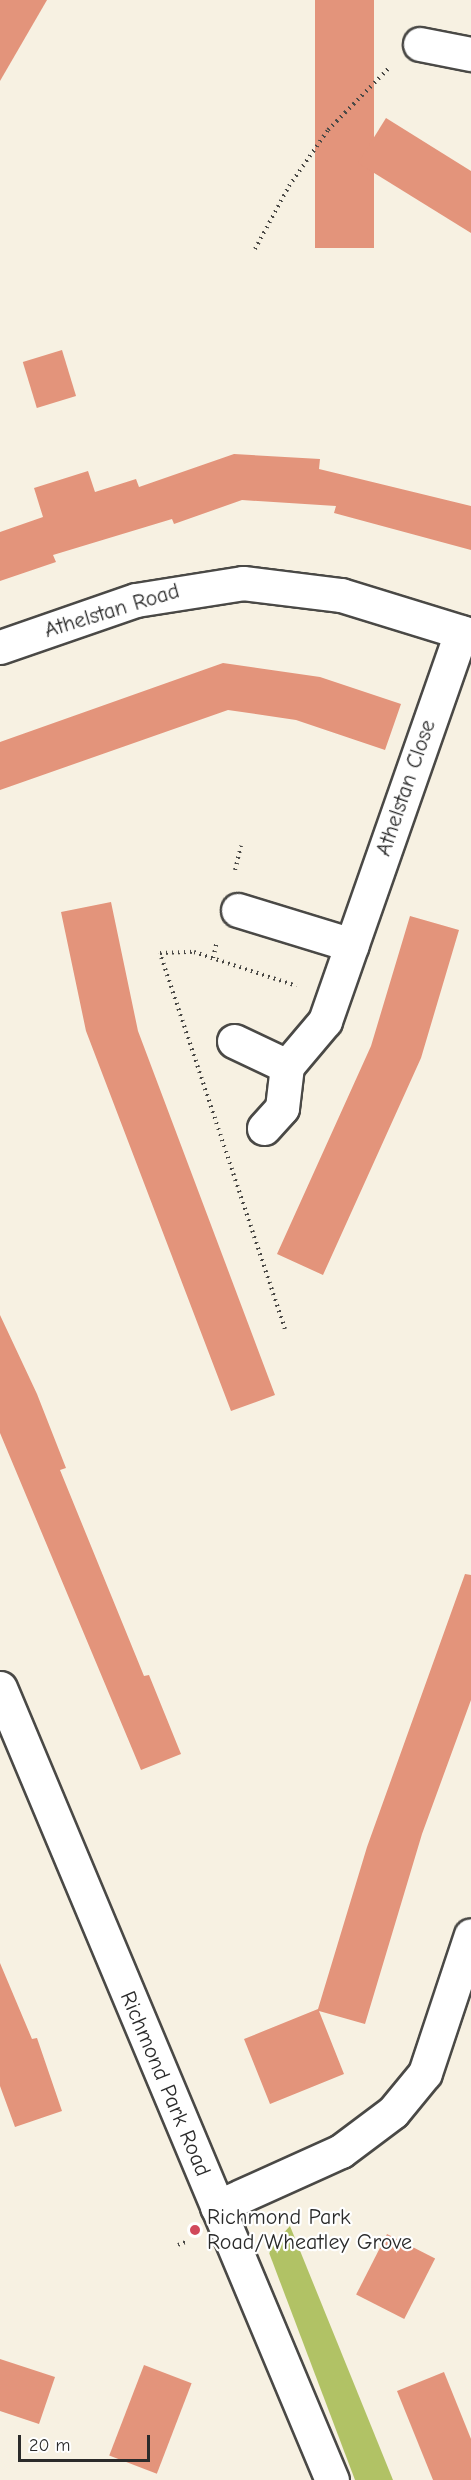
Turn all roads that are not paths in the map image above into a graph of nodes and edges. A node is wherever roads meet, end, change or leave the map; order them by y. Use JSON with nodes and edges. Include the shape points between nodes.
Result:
{"nodes":[{"id":1,"x":420,"y":44,"type":"road end"},
{"id":2,"x":471,"y":54,"type":"edge"},
{"id":3,"x":466,"y":633,"type":"edge"},
{"id":4,"x":0,"y":647,"type":"edge"},
{"id":5,"x":238,"y":910,"type":"dead end"},
{"id":6,"x":351,"y":945,"type":"junction"},
{"id":7,"x":234,"y":1041,"type":"dead end"},
{"id":8,"x":286,"y":1066,"type":"junction"},
{"id":9,"x":264,"y":1128,"type":"dead end"},
{"id":10,"x":0,"y":1688,"type":"edge"},
{"id":11,"x":471,"y":1935,"type":"edge"},
{"id":12,"x":217,"y":2207,"type":"junction"},
{"id":13,"x":332,"y":2480,"type":"edge"}],
"edges":[{"from":1,"to":2,"type":"street","via":[[450,45]]},
{"from":3,"to":4,"type":"street","name":"Athelstan Road","via":[[340,595],[243,583],[136,600]]},
{"from":3,"to":6,"type":"street","name":"Athelstan Close"},
{"from":5,"to":6,"type":"street"},
{"from":6,"to":8,"type":"street","name":"Athelstan Close","via":[[325,1021]]},
{"from":7,"to":8,"type":"street"},
{"from":8,"to":9,"type":"street","via":[[282,1108]]},
{"from":10,"to":12,"type":"street","name":"Richmond Park Road"},
{"from":11,"to":12,"type":"street","via":[[425,2073],[393,2112],[341,2151]]},
{"from":12,"to":13,"type":"street","name":"Richmond Park Road"}]}
